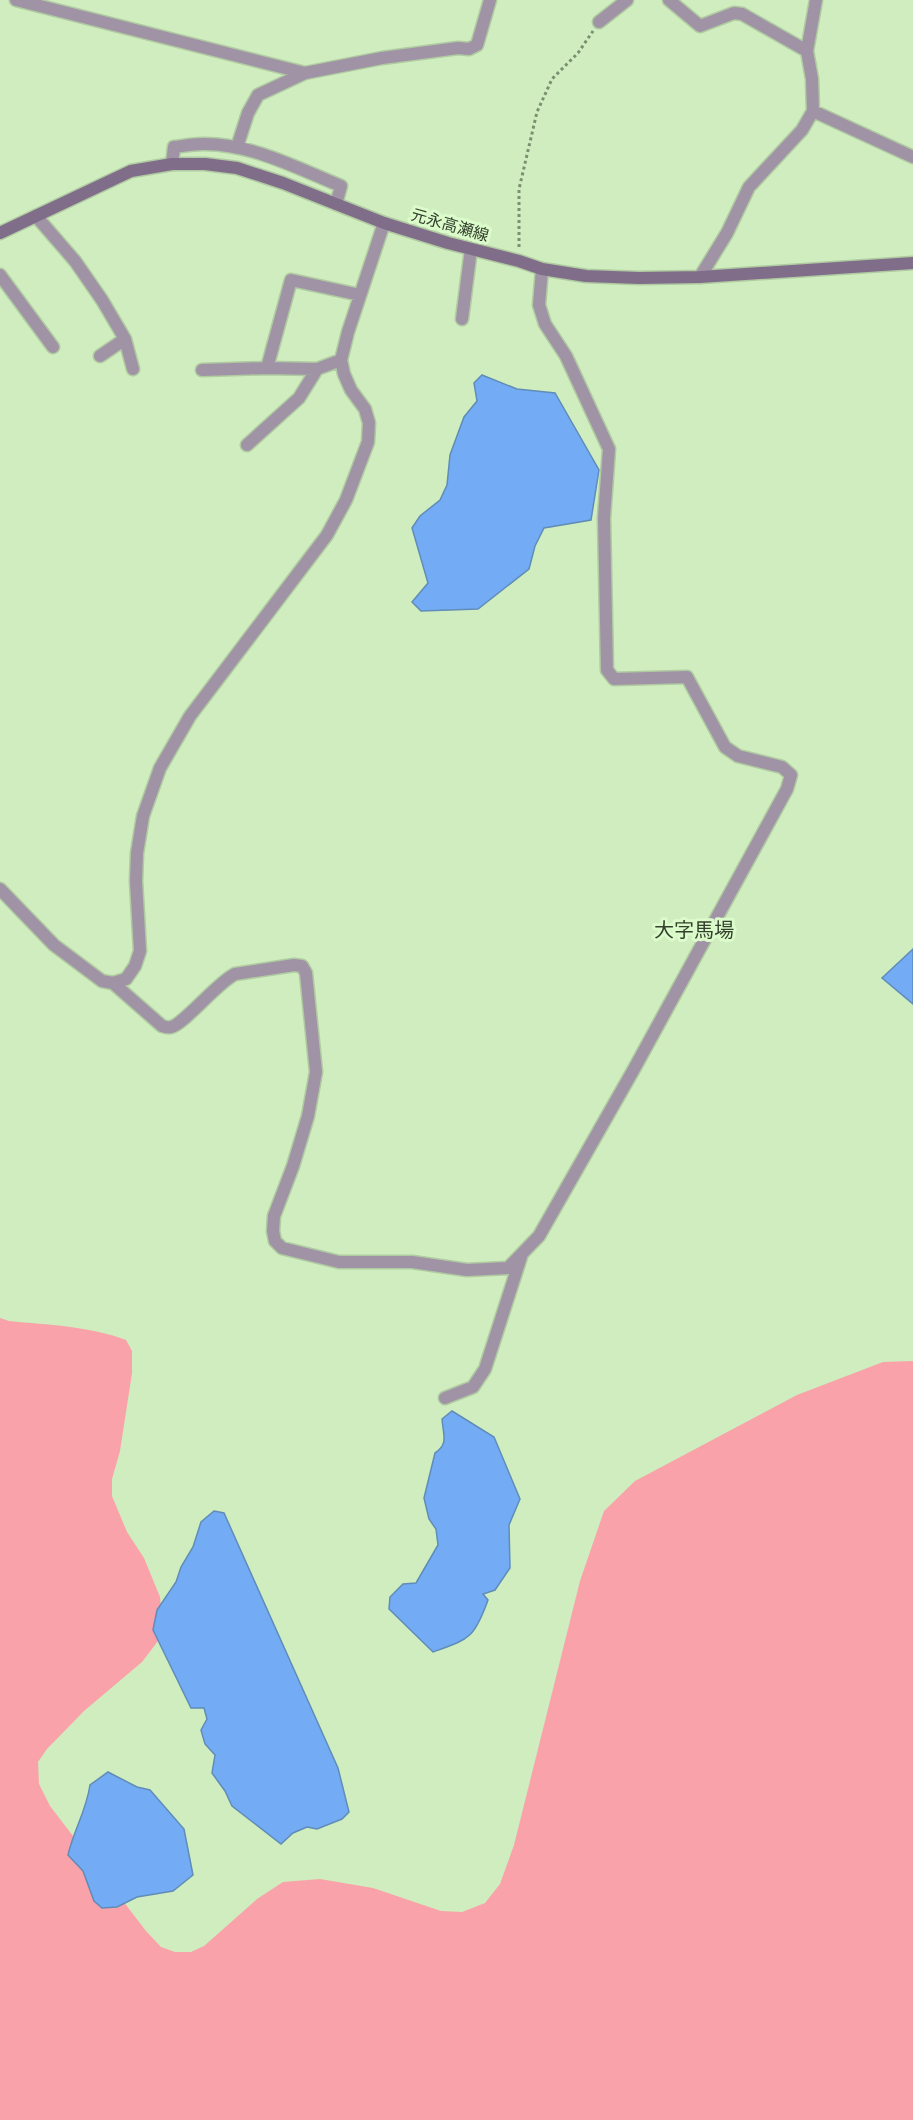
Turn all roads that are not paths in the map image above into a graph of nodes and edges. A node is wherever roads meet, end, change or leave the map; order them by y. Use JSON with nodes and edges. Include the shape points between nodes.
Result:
{"nodes":[{"id":1,"x":15,"y":0,"type":"edge"},
{"id":2,"x":490,"y":0,"type":"edge"},
{"id":3,"x":627,"y":0,"type":"edge"},
{"id":4,"x":669,"y":0,"type":"edge"},
{"id":5,"x":816,"y":0,"type":"edge"},
{"id":6,"x":599,"y":22,"type":"road end"},
{"id":7,"x":807,"y":51,"type":"junction"},
{"id":8,"x":305,"y":73,"type":"junction"},
{"id":9,"x":813,"y":111,"type":"junction"},
{"id":10,"x":237,"y":147,"type":"junction"},
{"id":11,"x":913,"y":157,"type":"edge"},
{"id":12,"x":172,"y":164,"type":"junction"},
{"id":13,"x":336,"y":204,"type":"junction"},
{"id":14,"x":36,"y":216,"type":"junction"},
{"id":15,"x":384,"y":223,"type":"junction"},
{"id":16,"x":0,"y":233,"type":"edge"},
{"id":17,"x":471,"y":249,"type":"junction"},
{"id":18,"x":913,"y":263,"type":"edge"},
{"id":19,"x":542,"y":269,"type":"junction"},
{"id":20,"x":0,"y":275,"type":"edge"},
{"id":21,"x":700,"y":277,"type":"junction"},
{"id":22,"x":360,"y":295,"type":"junction"},
{"id":23,"x":462,"y":319,"type":"dead end"},
{"id":24,"x":125,"y":339,"type":"junction"},
{"id":25,"x":53,"y":347,"type":"dead end"},
{"id":26,"x":100,"y":356,"type":"dead end"},
{"id":27,"x":341,"y":360,"type":"junction"},
{"id":28,"x":267,"y":368,"type":"junction"},
{"id":29,"x":133,"y":369,"type":"dead end"},
{"id":30,"x":317,"y":369,"type":"junction"},
{"id":31,"x":202,"y":370,"type":"dead end"},
{"id":32,"x":247,"y":445,"type":"dead end"},
{"id":33,"x":0,"y":890,"type":"edge"},
{"id":34,"x":113,"y":983,"type":"junction"},
{"id":35,"x":523,"y":1253,"type":"junction"},
{"id":36,"x":445,"y":1398,"type":"dead end"}],
"edges":[{"from":1,"to":8,"type":"street"},
{"from":2,"to":8,"type":"street","via":[[477,45],[469,49],[417,53]]},
{"from":3,"to":6,"type":"street"},
{"from":4,"to":7,"type":"street","via":[[700,26],[734,13],[742,14]]},
{"from":5,"to":7,"type":"street"},
{"from":7,"to":9,"type":"street"},
{"from":8,"to":10,"type":"street","via":[[258,95]]},
{"from":9,"to":11,"type":"street"},
{"from":9,"to":21,"type":"street","via":[[802,130],[749,187]]},
{"from":10,"to":12,"type":"street","via":[[174,147]]},
{"from":10,"to":13,"type":"street","via":[[340,186]]},
{"from":12,"to":13,"type":"main road","name":"元永高瀬線","via":[[237,168]]},
{"from":12,"to":14,"type":"main road","name":"元永高瀬線","via":[[131,171]]},
{"from":13,"to":15,"type":"main road","name":"元永高瀬線"},
{"from":14,"to":16,"type":"main road","name":"元永高瀬線"},
{"from":14,"to":24,"type":"street","via":[[75,261]]},
{"from":15,"to":17,"type":"main road","name":"元永高瀬線"},
{"from":15,"to":22,"type":"street"},
{"from":17,"to":19,"type":"main road","name":"元永高瀬線"},
{"from":17,"to":23,"type":"street"},
{"from":18,"to":21,"type":"main road","name":"元永高瀬線"},
{"from":19,"to":21,"type":"main road","name":"元永高瀬線","via":[[586,276]]},
{"from":19,"to":35,"type":"street","via":[[539,306],[545,324],[566,356],[609,448],[604,518],[607,669],[614,679],[687,677],[725,747],[738,756],[782,767],[791,775],[788,789],[634,1069],[539,1236]]},
{"from":20,"to":25,"type":"street"},
{"from":22,"to":27,"type":"street"},
{"from":22,"to":28,"type":"street","via":[[291,280]]},
{"from":24,"to":26,"type":"street"},
{"from":24,"to":29,"type":"street"},
{"from":27,"to":30,"type":"street"},
{"from":27,"to":34,"type":"street","via":[[351,390],[365,409],[368,442],[346,500],[327,535],[190,716],[160,768],[143,816],[137,853],[140,951],[126,979]]},
{"from":28,"to":30,"type":"street"},
{"from":28,"to":31,"type":"street"},
{"from":30,"to":32,"type":"street","via":[[299,398]]},
{"from":33,"to":34,"type":"street","via":[[54,945],[102,981]]},
{"from":34,"to":35,"type":"street","via":[[162,1026],[171,1028],[235,974],[302,966],[306,973],[316,1072],[308,1116],[274,1216],[275,1241],[282,1248],[339,1262],[412,1262],[467,1270],[508,1268]]},
{"from":35,"to":36,"type":"street","via":[[485,1369],[473,1388]]}]}
